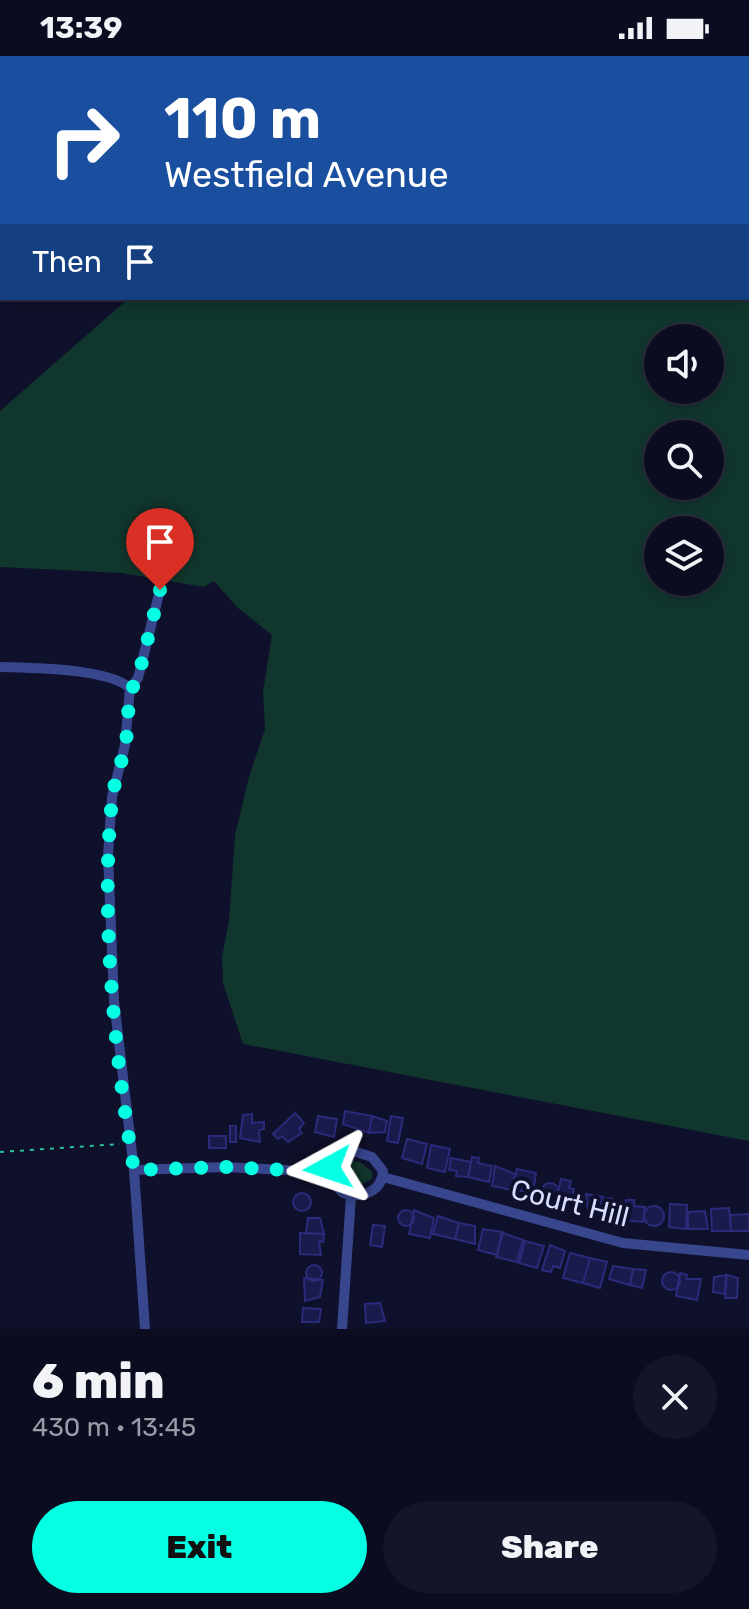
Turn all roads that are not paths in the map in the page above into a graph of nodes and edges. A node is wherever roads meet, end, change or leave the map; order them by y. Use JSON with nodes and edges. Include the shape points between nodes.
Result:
{"nodes":[{"id":1,"x":160,"y":590,"type":"dead end"},
{"id":2,"x":0,"y":667,"type":"edge"},
{"id":3,"x":130,"y":688,"type":"junction"},
{"id":4,"x":134,"y":1170,"type":"junction"},
{"id":5,"x":328,"y":1172,"type":"junction"},
{"id":6,"x":383,"y":1177,"type":"junction"},
{"id":7,"x":351,"y":1196,"type":"junction"},
{"id":8,"x":749,"y":1255,"type":"edge"},
{"id":9,"x":145,"y":1329,"type":"edge"},
{"id":10,"x":342,"y":1329,"type":"edge"}],
"edges":[{"from":1,"to":3,"type":"street","via":[[138,678]]},
{"from":2,"to":3,"type":"street","via":[[92,675],[122,680]]},
{"from":3,"to":4,"type":"street","via":[[108,855],[114,1001]]},
{"from":4,"to":5,"type":"street"},
{"from":4,"to":9,"type":"street"},
{"from":5,"to":6,"type":"street","name":"Court Hill","via":[[335,1156],[355,1151],[376,1161]]},
{"from":5,"to":7,"type":"street","via":[[334,1186]]},
{"from":6,"to":7,"type":"street","via":[[373,1191]]},
{"from":6,"to":8,"type":"street","name":"Court Hill","via":[[623,1243]]},
{"from":7,"to":10,"type":"street"}]}
